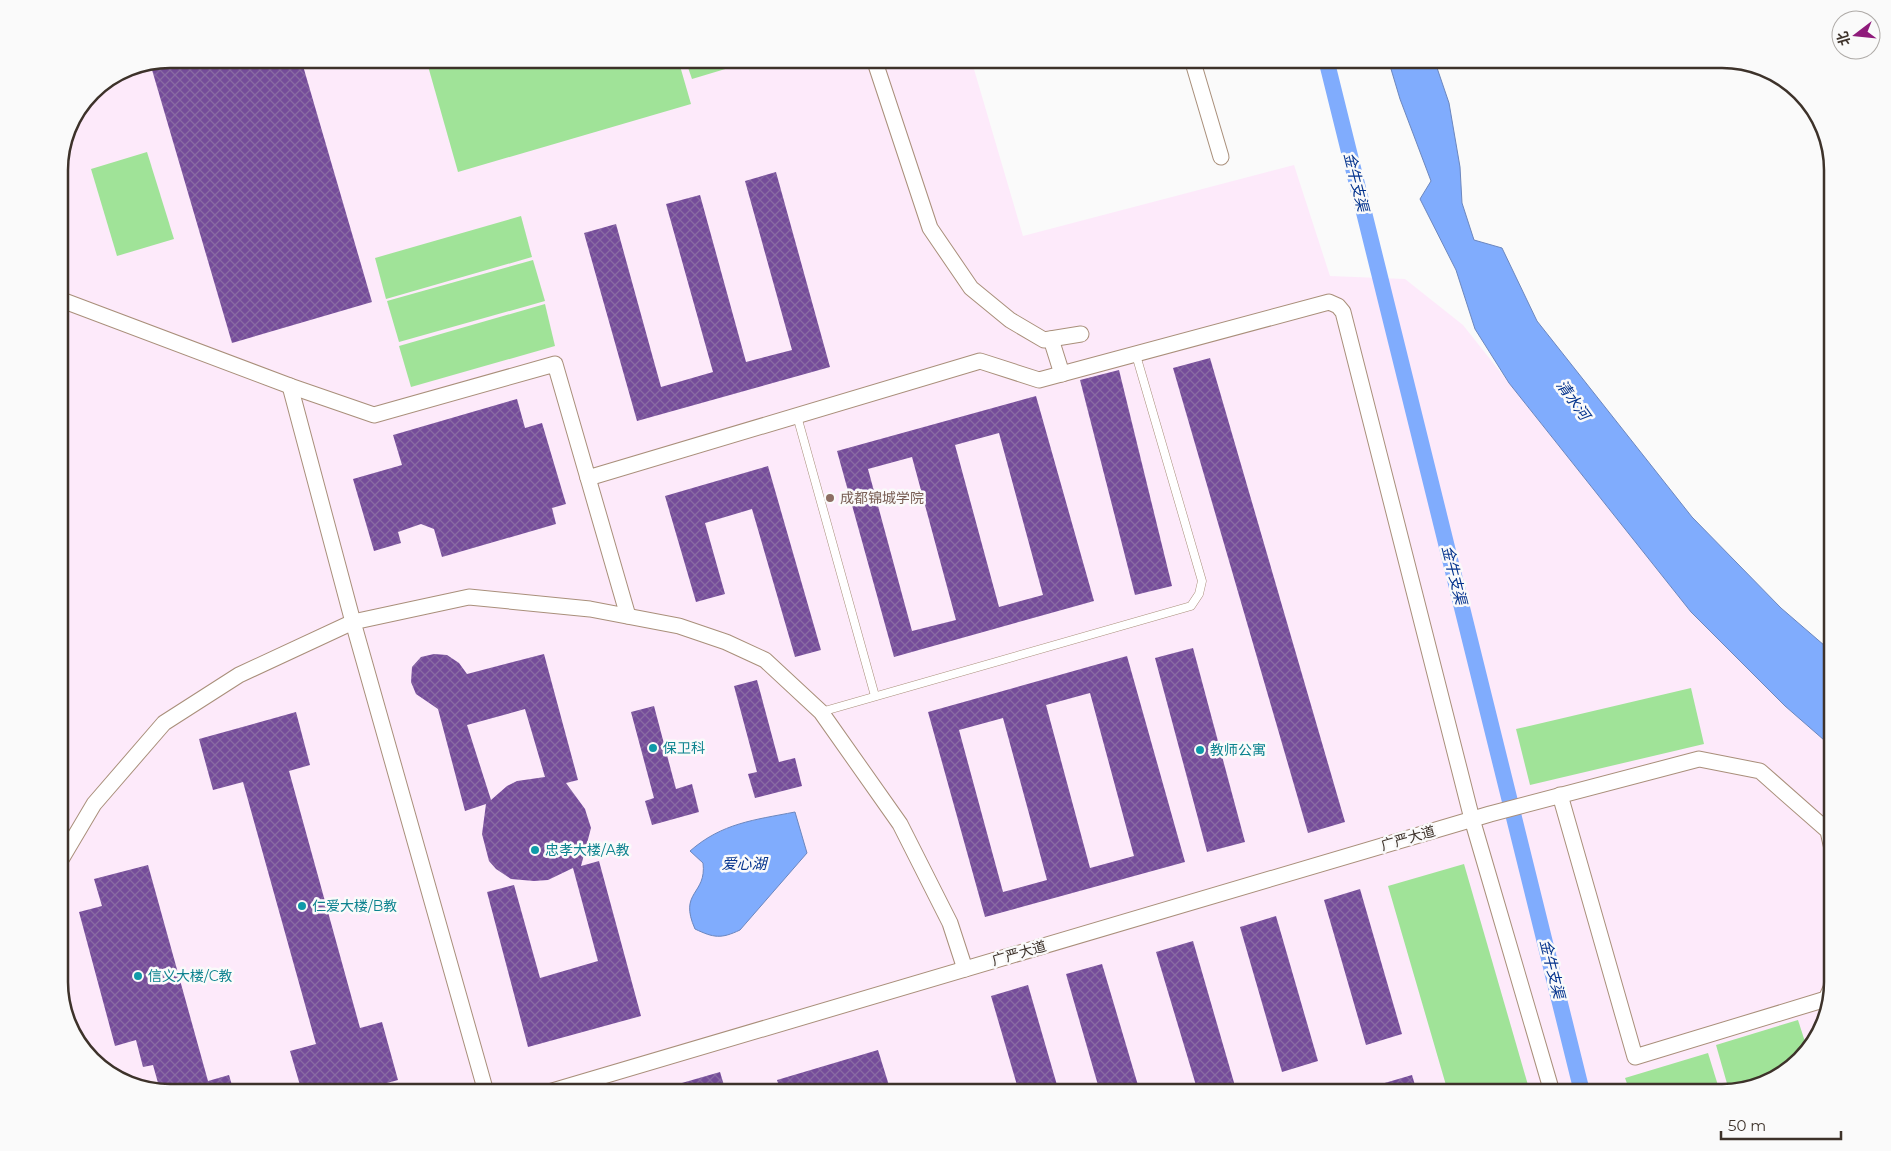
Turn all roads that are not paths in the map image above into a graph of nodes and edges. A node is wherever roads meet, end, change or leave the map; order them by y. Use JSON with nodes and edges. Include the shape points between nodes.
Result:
{"nodes":[{"id":1,"x":877,"y":68,"type":"edge"},
{"id":2,"x":1195,"y":68,"type":"edge"},
{"id":3,"x":1221,"y":157,"type":"dead end"},
{"id":4,"x":68,"y":302,"type":"edge"},
{"id":5,"x":1081,"y":334,"type":"dead end"},
{"id":6,"x":1050,"y":339,"type":"junction"},
{"id":7,"x":1136,"y":355,"type":"junction"},
{"id":8,"x":1062,"y":374,"type":"junction"},
{"id":9,"x":290,"y":386,"type":"junction"},
{"id":10,"x":797,"y":416,"type":"junction"},
{"id":11,"x":588,"y":478,"type":"junction"},
{"id":12,"x":628,"y":616,"type":"junction"},
{"id":13,"x":354,"y":622,"type":"junction"},
{"id":14,"x":875,"y":696,"type":"junction"},
{"id":15,"x":821,"y":712,"type":"junction"},
{"id":16,"x":1560,"y":795,"type":"junction"},
{"id":17,"x":1472,"y":819,"type":"junction"},
{"id":18,"x":1824,"y":827,"type":"edge"},
{"id":19,"x":68,"y":848,"type":"edge"},
{"id":20,"x":965,"y":968,"type":"junction"},
{"id":21,"x":1822,"y":1001,"type":"edge"},
{"id":22,"x":484,"y":1084,"type":"edge"},
{"id":23,"x":576,"y":1084,"type":"edge"},
{"id":24,"x":1550,"y":1084,"type":"edge"}],
"edges":[{"from":1,"to":6,"type":"street","via":[[930,228],[971,288],[1010,320],[1044,340]]},
{"from":2,"to":3,"type":"street"},
{"from":4,"to":9,"type":"street"},
{"from":5,"to":6,"type":"street"},
{"from":6,"to":8,"type":"street"},
{"from":7,"to":8,"type":"street"},
{"from":7,"to":14,"type":"lane","via":[[1202,581],[1200,594],[1191,606]]},
{"from":7,"to":17,"type":"street","via":[[1329,302],[1343,312]]},
{"from":8,"to":10,"type":"street","via":[[1039,380],[980,361]]},
{"from":9,"to":11,"type":"street","via":[[374,415],[555,364]]},
{"from":9,"to":13,"type":"street"},
{"from":10,"to":11,"type":"street"},
{"from":10,"to":14,"type":"lane"},
{"from":11,"to":12,"type":"street"},
{"from":12,"to":13,"type":"street","via":[[469,597]]},
{"from":12,"to":15,"type":"street","via":[[679,626],[765,660]]},
{"from":13,"to":19,"type":"street","via":[[239,675],[164,724],[94,804]]},
{"from":13,"to":22,"type":"street"},
{"from":14,"to":15,"type":"lane"},
{"from":15,"to":20,"type":"street","via":[[900,824],[950,923]]},
{"from":16,"to":17,"type":"street","name":"广严大道"},
{"from":16,"to":18,"type":"street","name":"广严大道","via":[[1699,759],[1760,771]]},
{"from":16,"to":21,"type":"street","via":[[1635,1057]]},
{"from":17,"to":20,"type":"street","name":"广严大道"},
{"from":17,"to":24,"type":"street"},
{"from":20,"to":23,"type":"street","name":"广严大道"}]}
